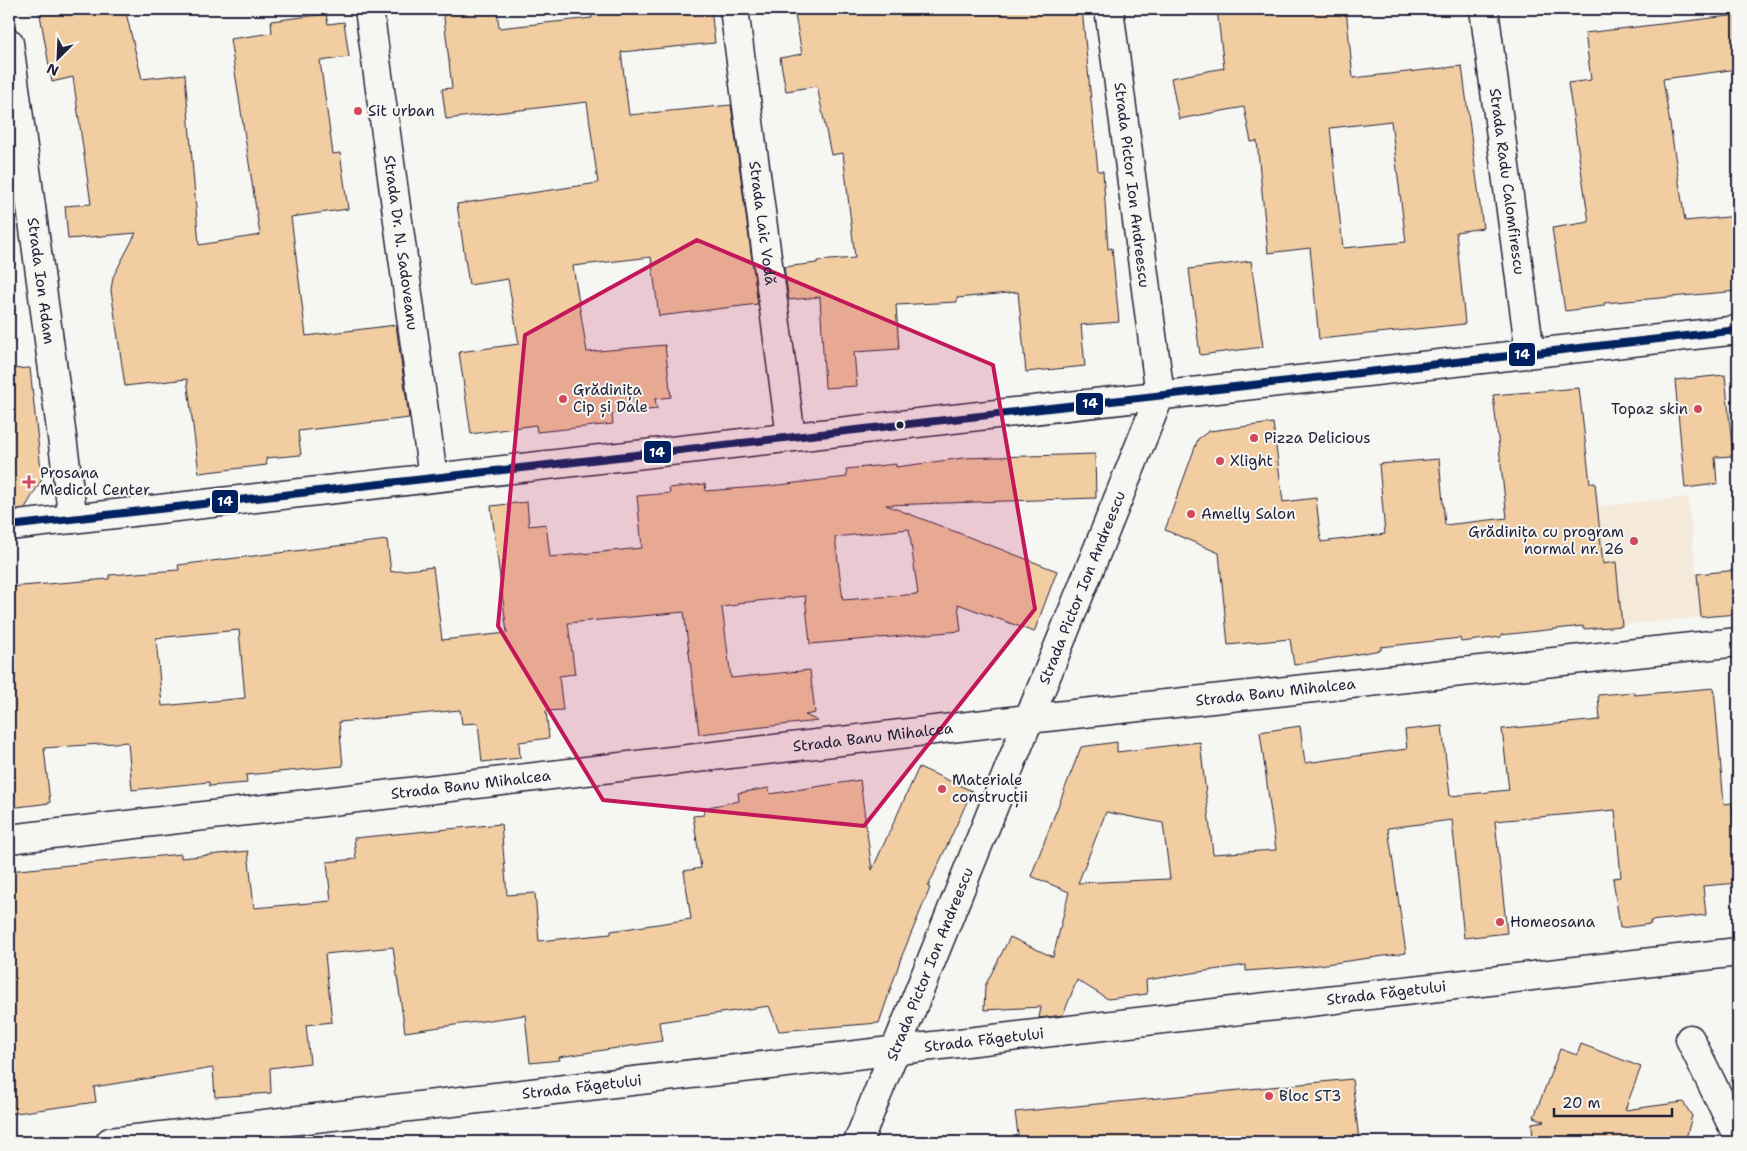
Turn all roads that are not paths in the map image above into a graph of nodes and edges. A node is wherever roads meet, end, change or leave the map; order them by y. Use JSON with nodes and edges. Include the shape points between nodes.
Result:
{"nodes":[{"id":1,"x":370,"y":9,"type":"edge"},
{"id":2,"x":734,"y":9,"type":"edge"},
{"id":3,"x":1109,"y":9,"type":"edge"},
{"id":4,"x":1484,"y":9,"type":"edge"},
{"id":5,"x":9,"y":43,"type":"edge"},
{"id":6,"x":1738,"y":330,"type":"edge"},
{"id":7,"x":1530,"y":353,"type":"junction"},
{"id":8,"x":1160,"y":395,"type":"junction"},
{"id":9,"x":791,"y":437,"type":"junction"},
{"id":10,"x":433,"y":477,"type":"junction"},
{"id":11,"x":73,"y":519,"type":"junction"},
{"id":12,"x":9,"y":526,"type":"edge"},
{"id":13,"x":1738,"y":642,"type":"edge"},
{"id":14,"x":1028,"y":720,"type":"junction"},
{"id":15,"x":9,"y":839,"type":"edge"},
{"id":16,"x":1738,"y":952,"type":"edge"},
{"id":17,"x":1690,"y":1039,"type":"dead end"},
{"id":18,"x":895,"y":1051,"type":"junction"},
{"id":19,"x":1738,"y":1137,"type":"edge"},
{"id":20,"x":110,"y":1142,"type":"edge"},
{"id":21,"x":858,"y":1142,"type":"edge"}],
"edges":[{"from":1,"to":10,"type":"street","name":"Strada Dr. N. Sadoveanu"},
{"from":2,"to":9,"type":"street","name":"Strada Laic Vodă"},
{"from":3,"to":8,"type":"street","name":"Strada Pictor Ion Andreescu"},
{"from":4,"to":7,"type":"street","name":"Strada Radu Calomfirescu"},
{"from":5,"to":11,"type":"street","name":"Strada Ion Adam"},
{"from":6,"to":7,"type":"street"},
{"from":7,"to":8,"type":"street"},
{"from":8,"to":9,"type":"street"},
{"from":8,"to":14,"type":"street","name":"Strada Pictor Ion Andreescu"},
{"from":9,"to":10,"type":"street"},
{"from":10,"to":11,"type":"street"},
{"from":11,"to":12,"type":"street"},
{"from":13,"to":14,"type":"street","name":"Strada Banu Mihalcea"},
{"from":14,"to":15,"type":"street","name":"Strada Banu Mihalcea"},
{"from":14,"to":18,"type":"street","name":"Strada Pictor Ion Andreescu"},
{"from":16,"to":18,"type":"street","name":"Strada Făgetului"},
{"from":17,"to":19,"type":"street"},
{"from":18,"to":20,"type":"street","name":"Strada Făgetului"},
{"from":18,"to":21,"type":"street","name":"Strada Pictor Ion Andreescu"}]}
